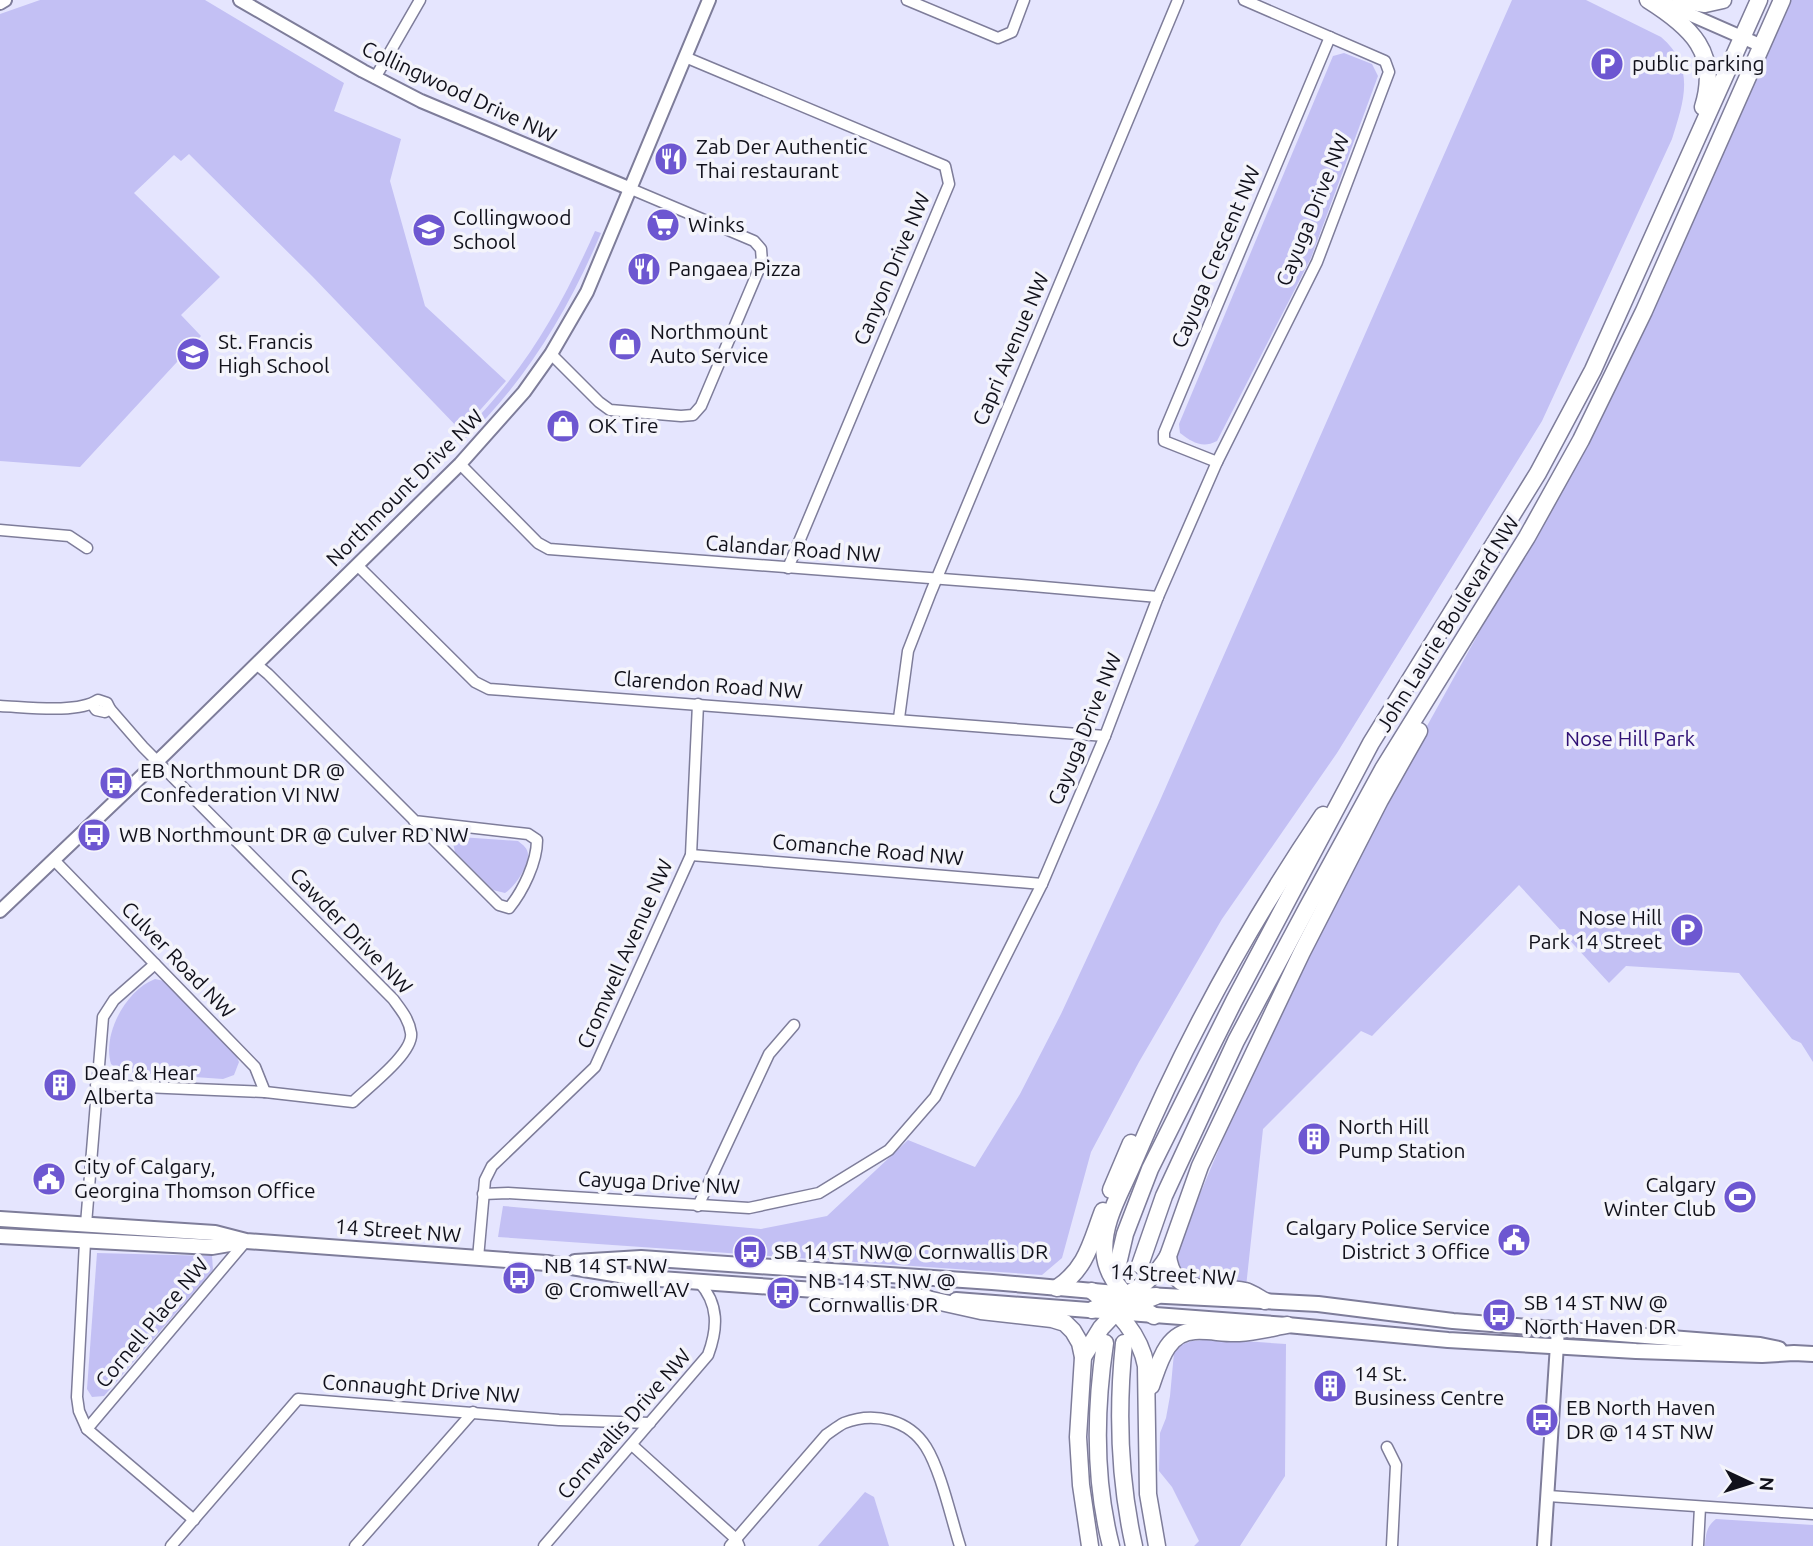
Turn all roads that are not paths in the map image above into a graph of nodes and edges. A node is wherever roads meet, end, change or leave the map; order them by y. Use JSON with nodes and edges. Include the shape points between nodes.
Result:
{"nodes":[{"id":1,"x":5,"y":0,"type":"edge"},
{"id":2,"x":420,"y":0,"type":"edge"},
{"id":3,"x":709,"y":0,"type":"edge"},
{"id":4,"x":906,"y":0,"type":"edge"},
{"id":5,"x":1024,"y":0,"type":"edge"},
{"id":6,"x":1178,"y":0,"type":"edge"},
{"id":7,"x":1244,"y":0,"type":"edge"},
{"id":8,"x":1648,"y":0,"type":"edge"},
{"id":9,"x":1657,"y":0,"type":"edge"},
{"id":10,"x":1680,"y":0,"type":"edge"},
{"id":11,"x":1723,"y":0,"type":"edge"},
{"id":12,"x":1759,"y":0,"type":"edge"},
{"id":13,"x":1782,"y":0,"type":"edge"},
{"id":14,"x":242,"y":1,"type":"edge"},
{"id":15,"x":0,"y":2,"type":"edge"},
{"id":16,"x":1330,"y":37,"type":"junction"},
{"id":17,"x":1743,"y":37,"type":"junction"},
{"id":18,"x":1762,"y":46,"type":"junction"},
{"id":19,"x":685,"y":57,"type":"junction"},
{"id":20,"x":375,"y":78,"type":"junction"},
{"id":21,"x":1683,"y":170,"type":"junction"},
{"id":22,"x":631,"y":189,"type":"junction"},
{"id":23,"x":551,"y":354,"type":"junction"},
{"id":24,"x":1217,"y":463,"type":"junction"},
{"id":25,"x":460,"y":464,"type":"junction"},
{"id":26,"x":0,"y":530,"type":"edge"},
{"id":27,"x":87,"y":548,"type":"dead end"},
{"id":28,"x":357,"y":565,"type":"junction"},
{"id":29,"x":788,"y":568,"type":"junction"},
{"id":30,"x":936,"y":579,"type":"junction"},
{"id":31,"x":1158,"y":597,"type":"junction"},
{"id":32,"x":256,"y":664,"type":"junction"},
{"id":33,"x":1436,"y":685,"type":"junction"},
{"id":34,"x":698,"y":704,"type":"junction"},
{"id":35,"x":0,"y":706,"type":"edge"},
{"id":36,"x":899,"y":719,"type":"junction"},
{"id":37,"x":1105,"y":736,"type":"junction"},
{"id":38,"x":1371,"y":743,"type":"junction"},
{"id":39,"x":157,"y":761,"type":"junction"},
{"id":40,"x":414,"y":821,"type":"junction"},
{"id":41,"x":691,"y":855,"type":"junction"},
{"id":42,"x":54,"y":860,"type":"junction"},
{"id":43,"x":1042,"y":884,"type":"junction"},
{"id":44,"x":0,"y":911,"type":"edge"},
{"id":45,"x":155,"y":964,"type":"junction"},
{"id":46,"x":794,"y":1025,"type":"dead end"},
{"id":47,"x":96,"y":1085,"type":"junction"},
{"id":48,"x":1163,"y":1091,"type":"junction"},
{"id":49,"x":265,"y":1092,"type":"junction"},
{"id":50,"x":483,"y":1194,"type":"junction"},
{"id":51,"x":698,"y":1206,"type":"junction"},
{"id":52,"x":0,"y":1219,"type":"edge"},
{"id":53,"x":86,"y":1224,"type":"junction"},
{"id":54,"x":0,"y":1236,"type":"edge"},
{"id":55,"x":246,"y":1241,"type":"junction"},
{"id":56,"x":85,"y":1242,"type":"junction"},
{"id":57,"x":1168,"y":1256,"type":"junction"},
{"id":58,"x":478,"y":1258,"type":"junction"},
{"id":59,"x":547,"y":1263,"type":"junction"},
{"id":60,"x":1118,"y":1264,"type":"dead end"},
{"id":61,"x":1140,"y":1265,"type":"dead end"},
{"id":62,"x":699,"y":1282,"type":"junction"},
{"id":63,"x":1057,"y":1288,"type":"junction"},
{"id":64,"x":1092,"y":1292,"type":"junction"},
{"id":65,"x":1157,"y":1296,"type":"joint"},
{"id":66,"x":919,"y":1297,"type":"junction"},
{"id":67,"x":1131,"y":1300,"type":"junction"},
{"id":68,"x":1265,"y":1301,"type":"junction"},
{"id":69,"x":1112,"y":1307,"type":"junction"},
{"id":70,"x":1092,"y":1310,"type":"joint"},
{"id":71,"x":1154,"y":1316,"type":"junction"},
{"id":72,"x":1287,"y":1325,"type":"junction"},
{"id":73,"x":1558,"y":1329,"type":"junction"},
{"id":74,"x":1105,"y":1343,"type":"dead end"},
{"id":75,"x":1124,"y":1343,"type":"dead end"},
{"id":76,"x":1557,"y":1346,"type":"junction"},
{"id":77,"x":1794,"y":1353,"type":"junction"},
{"id":78,"x":1813,"y":1354,"type":"edge"},
{"id":79,"x":1083,"y":1357,"type":"junction"},
{"id":80,"x":1147,"y":1399,"type":"junction"},
{"id":81,"x":473,"y":1412,"type":"junction"},
{"id":82,"x":650,"y":1423,"type":"junction"},
{"id":83,"x":87,"y":1429,"type":"junction"},
{"id":84,"x":632,"y":1446,"type":"junction"},
{"id":85,"x":1387,"y":1447,"type":"dead end"},
{"id":86,"x":1548,"y":1496,"type":"junction"},
{"id":87,"x":1700,"y":1507,"type":"junction"},
{"id":88,"x":1813,"y":1514,"type":"edge"},
{"id":89,"x":194,"y":1520,"type":"junction"},
{"id":90,"x":735,"y":1544,"type":"edge"},
{"id":91,"x":171,"y":1546,"type":"edge"},
{"id":92,"x":355,"y":1546,"type":"edge"},
{"id":93,"x":544,"y":1546,"type":"edge"},
{"id":94,"x":960,"y":1546,"type":"edge"},
{"id":95,"x":1090,"y":1546,"type":"edge"},
{"id":96,"x":1111,"y":1546,"type":"edge"},
{"id":97,"x":1133,"y":1546,"type":"edge"},
{"id":98,"x":1157,"y":1546,"type":"edge"},
{"id":99,"x":1392,"y":1546,"type":"edge"},
{"id":100,"x":1544,"y":1546,"type":"edge"},
{"id":101,"x":1698,"y":1546,"type":"edge"}],
"edges":[{"from":1,"to":15,"type":"street"},
{"from":2,"to":20,"type":"street"},
{"from":3,"to":19,"type":"street","name":"Northmount Drive NW"},
{"from":4,"to":5,"type":"street","via":[[998,38],[1012,32]]},
{"from":6,"to":30,"type":"street","name":"Capri Avenue NW"},
{"from":7,"to":16,"type":"street","name":"Cayuga Drive NW"},
{"from":8,"to":21,"type":"main road","via":[[1692,33],[1707,63],[1707,95]]},
{"from":9,"to":17,"type":"street"},
{"from":10,"to":11,"type":"main road","via":[[1706,4]]},
{"from":12,"to":17,"type":"main road","name":"John Laurie Boulevard NW"},
{"from":13,"to":18,"type":"main road","name":"John Laurie Boulevard NW"},
{"from":14,"to":20,"type":"street","name":"Collingwood Drive NW"},
{"from":16,"to":24,"type":"street","name":"Cayuga Crescent NW","via":[[1164,432],[1164,441]]},
{"from":16,"to":24,"type":"street","name":"Cayuga Drive NW","via":[[1385,61],[1389,72],[1317,262]]},
{"from":17,"to":18,"type":"street"},
{"from":17,"to":21,"type":"main road","name":"John Laurie Boulevard NW"},
{"from":18,"to":33,"type":"main road","name":"John Laurie Boulevard NW","via":[[1581,440]]},
{"from":19,"to":22,"type":"street","name":"Northmount Drive NW"},
{"from":19,"to":29,"type":"street","name":"Canyon Drive NW","via":[[945,166],[948,184]]},
{"from":20,"to":22,"type":"street","name":"Collingwood Drive NW"},
{"from":21,"to":38,"type":"main road","name":"John Laurie Boulevard NW","via":[[1619,314],[1550,451]]},
{"from":22,"to":23,"type":"street","name":"Northmount Drive NW","via":[[587,292]]},
{"from":22,"to":23,"type":"street","via":[[754,241],[761,249],[762,262],[701,406],[693,415],[681,416],[610,410]]},
{"from":23,"to":25,"type":"street","name":"Northmount Drive NW"},
{"from":24,"to":31,"type":"street","name":"Cayuga Drive NW"},
{"from":25,"to":28,"type":"street","name":"Northmount Drive NW"},
{"from":25,"to":29,"type":"street","name":"Calandar Road NW","via":[[549,549]]},
{"from":26,"to":27,"type":"street","via":[[69,536]]},
{"from":28,"to":32,"type":"street","name":"Northmount Drive NW"},
{"from":28,"to":34,"type":"street","name":"Clarendon Road NW","via":[[475,682],[489,689]]},
{"from":29,"to":30,"type":"street","name":"Calandar Road NW"},
{"from":30,"to":31,"type":"street","name":"Calandar Road NW"},
{"from":30,"to":36,"type":"street","name":"Capri Avenue NW","via":[[908,651]]},
{"from":31,"to":37,"type":"street","name":"Cayuga Drive NW"},
{"from":32,"to":39,"type":"street","name":"Northmount Drive NW"},
{"from":32,"to":40,"type":"street"},
{"from":33,"to":57,"type":"main road","via":[[1422,725],[1302,952],[1200,1166]]},
{"from":33,"to":61,"type":"main road","name":"John Laurie Boulevard NW","via":[[1383,769],[1236,1041],[1164,1195]]},
{"from":34,"to":36,"type":"street","name":"Clarendon Road NW"},
{"from":34,"to":41,"type":"street","name":"Cromwell Avenue NW"},
{"from":35,"to":39,"type":"street","via":[[67,708],[98,700],[107,703]]},
{"from":36,"to":37,"type":"street","name":"Clarendon Road NW"},
{"from":37,"to":43,"type":"street","name":"Cayuga Drive NW"},
{"from":38,"to":48,"type":"main road","via":[[1301,846],[1216,989]]},
{"from":38,"to":60,"type":"main road","name":"John Laurie Boulevard NW","via":[[1170,1127],[1136,1203]]},
{"from":39,"to":42,"type":"street","name":"Northmount Drive NW"},
{"from":39,"to":49,"type":"street","name":"Cawder Drive NW","via":[[407,1018],[412,1036],[405,1052],[353,1102]]},
{"from":40,"to":40,"type":"street","via":[[528,834],[537,840],[537,853],[516,900],[509,908],[499,905]]},
{"from":41,"to":43,"type":"street","name":"Comanche Road NW"},
{"from":41,"to":50,"type":"street","name":"Cromwell Avenue NW","via":[[595,1067],[492,1166]]},
{"from":42,"to":44,"type":"street","name":"Northmount Drive NW"},
{"from":42,"to":45,"type":"street","name":"Culver Road NW"},
{"from":43,"to":51,"type":"street","name":"Cayuga Drive NW","via":[[935,1097],[889,1150],[819,1194],[749,1208]]},
{"from":45,"to":47,"type":"street","via":[[114,1000],[103,1017]]},
{"from":45,"to":49,"type":"street","name":"Culver Road NW","via":[[255,1068]]},
{"from":46,"to":51,"type":"street","via":[[769,1054]]},
{"from":47,"to":49,"type":"street","name":"Cawder Drive NW"},
{"from":47,"to":53,"type":"street"},
{"from":48,"to":63,"type":"main road","via":[[1150,1106],[1120,1166],[1079,1270]]},
{"from":48,"to":67,"type":"main road","via":[[1104,1243],[1111,1277]]},
{"from":50,"to":51,"type":"street","name":"Cayuga Drive NW"},
{"from":50,"to":58,"type":"street","name":"Cromwell Avenue NW"},
{"from":52,"to":53,"type":"main road","name":"14 Street NW"},
{"from":53,"to":55,"type":"main road","name":"14 Street NW","via":[[215,1233]]},
{"from":54,"to":56,"type":"main road","name":"14 Street NW"},
{"from":55,"to":56,"type":"main road","name":"14 Street NW","via":[[212,1247]]},
{"from":55,"to":58,"type":"main road","name":"14 Street NW"},
{"from":55,"to":83,"type":"street","name":"Cornell Place NW"},
{"from":56,"to":83,"type":"street","via":[[77,1397]]},
{"from":57,"to":67,"type":"main road"},
{"from":57,"to":68,"type":"main road","via":[[1174,1278],[1183,1283],[1246,1291]]},
{"from":58,"to":59,"type":"main road","name":"14 Street NW"},
{"from":59,"to":62,"type":"main road","name":"14 Street NW"},
{"from":59,"to":63,"type":"main road","name":"14 Street NW","via":[[640,1258]]},
{"from":62,"to":66,"type":"main road","name":"14 Street NW"},
{"from":62,"to":82,"type":"street","name":"Cornwallis Drive NW","via":[[715,1310],[714,1340],[708,1355]]},
{"from":63,"to":64,"type":"main road","name":"14 Street NW"},
{"from":64,"to":67,"type":"main road","name":"14 Street NW"},
{"from":64,"to":69,"type":"main road"},
{"from":65,"to":67,"type":"main road"},
{"from":65,"to":68,"type":"main road","name":"14 Street NW"},
{"from":66,"to":70,"type":"main road","name":"14 Street NW"},
{"from":66,"to":79,"type":"main road","via":[[1065,1323],[1080,1343]]},
{"from":67,"to":69,"type":"main road"},
{"from":67,"to":71,"type":"main road"},
{"from":68,"to":73,"type":"main road","name":"14 Street NW"},
{"from":69,"to":70,"type":"main road"},
{"from":69,"to":71,"type":"main road","name":"14 Street NW"},
{"from":69,"to":79,"type":"main road"},
{"from":69,"to":80,"type":"main road","via":[[1143,1349]]},
{"from":71,"to":72,"type":"main road","name":"14 Street NW"},
{"from":72,"to":76,"type":"main road","name":"14 Street NW"},
{"from":72,"to":80,"type":"main road","via":[[1240,1333],[1181,1333],[1162,1355]]},
{"from":73,"to":76,"type":"street"},
{"from":73,"to":77,"type":"main road","name":"14 Street NW","via":[[1760,1345]]},
{"from":74,"to":96,"type":"main road","via":[[1098,1434]]},
{"from":75,"to":97,"type":"main road","via":[[1119,1438]]},
{"from":76,"to":77,"type":"main road","name":"14 Street NW"},
{"from":76,"to":86,"type":"street"},
{"from":77,"to":78,"type":"main road","name":"14 Street NW"},
{"from":79,"to":95,"type":"main road","via":[[1078,1437]]},
{"from":80,"to":98,"type":"main road","via":[[1148,1494]]},
{"from":81,"to":82,"type":"street","name":"Connaught Drive NW"},
{"from":81,"to":89,"type":"street","name":"Connaught Drive NW","via":[[298,1399]]},
{"from":81,"to":92,"type":"street"},
{"from":82,"to":84,"type":"street","name":"Cornwallis Drive NW"},
{"from":83,"to":89,"type":"street"},
{"from":84,"to":90,"type":"street"},
{"from":84,"to":93,"type":"street","name":"Cornwallis Drive NW"},
{"from":85,"to":99,"type":"street","via":[[1396,1465]]},
{"from":86,"to":87,"type":"street"},
{"from":86,"to":100,"type":"street"},
{"from":87,"to":88,"type":"street"},
{"from":87,"to":101,"type":"street"},
{"from":89,"to":91,"type":"street","name":"Connaught Drive NW"},
{"from":90,"to":94,"type":"street","via":[[826,1435],[844,1423],[866,1418],[891,1419],[908,1428],[925,1446]]}]}
